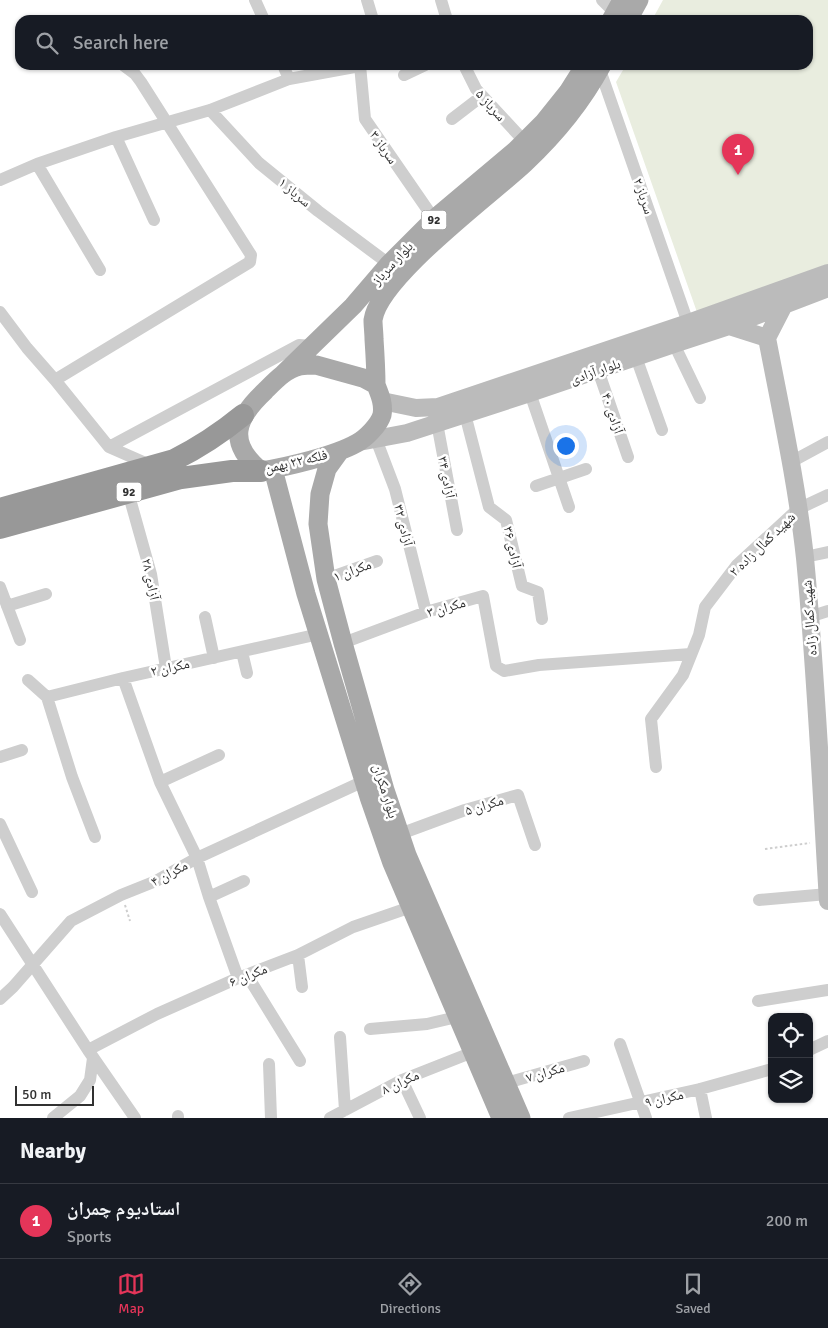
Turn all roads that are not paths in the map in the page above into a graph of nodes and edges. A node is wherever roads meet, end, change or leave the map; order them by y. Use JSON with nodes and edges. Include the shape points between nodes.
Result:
{"nodes":[{"id":1,"x":255,"y":0,"type":"edge"},
{"id":2,"x":367,"y":0,"type":"edge"},
{"id":3,"x":441,"y":0,"type":"edge"},
{"id":4,"x":639,"y":0,"type":"edge"},
{"id":5,"x":615,"y":11,"type":"edge"},
{"id":6,"x":262,"y":15,"type":"edge"},
{"id":7,"x":372,"y":15,"type":"edge"},
{"id":8,"x":446,"y":15,"type":"edge"},
{"id":9,"x":130,"y":70,"type":"edge"},
{"id":10,"x":285,"y":70,"type":"edge"},
{"id":11,"x":333,"y":70,"type":"edge"},
{"id":12,"x":360,"y":70,"type":"edge"},
{"id":13,"x":414,"y":70,"type":"edge"},
{"id":14,"x":466,"y":70,"type":"edge"},
{"id":15,"x":593,"y":70,"type":"edge"},
{"id":16,"x":595,"y":70,"type":"edge"},
{"id":17,"x":597,"y":70,"type":"edge"},
{"id":18,"x":404,"y":75,"type":"dead end"},
{"id":19,"x":289,"y":78,"type":"junction"},
{"id":20,"x":482,"y":96,"type":"junction"},
{"id":21,"x":210,"y":110,"type":"junction"},
{"id":22,"x":452,"y":119,"type":"dead end"},
{"id":23,"x":166,"y":122,"type":"junction"},
{"id":24,"x":116,"y":137,"type":"junction"},
{"id":25,"x":524,"y":142,"type":"junction"},
{"id":26,"x":37,"y":164,"type":"junction"},
{"id":27,"x":0,"y":180,"type":"edge"},
{"id":28,"x":434,"y":219,"type":"junction"},
{"id":29,"x":154,"y":220,"type":"dead end"},
{"id":30,"x":389,"y":264,"type":"junction"},
{"id":31,"x":100,"y":270,"type":"dead end"},
{"id":32,"x":828,"y":273,"type":"edge"},
{"id":33,"x":828,"y":288,"type":"edge"},
{"id":34,"x":784,"y":305,"type":"junction"},
{"id":35,"x":0,"y":312,"type":"edge"},
{"id":36,"x":688,"y":323,"type":"junction"},
{"id":37,"x":729,"y":326,"type":"junction"},
{"id":38,"x":767,"y":338,"type":"junction"},
{"id":39,"x":674,"y":344,"type":"junction"},
{"id":40,"x":312,"y":346,"type":"junction"},
{"id":41,"x":636,"y":357,"type":"junction"},
{"id":42,"x":598,"y":370,"type":"junction"},
{"id":43,"x":281,"y":376,"type":"junction"},
{"id":44,"x":55,"y":380,"type":"junction"},
{"id":45,"x":379,"y":393,"type":"junction"},
{"id":46,"x":530,"y":393,"type":"junction"},
{"id":47,"x":700,"y":398,"type":"dead end"},
{"id":48,"x":243,"y":414,"type":"junction"},
{"id":49,"x":465,"y":414,"type":"junction"},
{"id":50,"x":437,"y":423,"type":"junction"},
{"id":51,"x":662,"y":430,"type":"dead end"},
{"id":52,"x":367,"y":441,"type":"junction"},
{"id":53,"x":828,"y":442,"type":"edge"},
{"id":54,"x":110,"y":447,"type":"junction"},
{"id":55,"x":340,"y":451,"type":"junction"},
{"id":56,"x":628,"y":457,"type":"dead end"},
{"id":57,"x":791,"y":462,"type":"junction"},
{"id":58,"x":153,"y":466,"type":"junction"},
{"id":59,"x":586,"y":469,"type":"dead end"},
{"id":60,"x":267,"y":470,"type":"junction"},
{"id":61,"x":559,"y":477,"type":"junction"},
{"id":62,"x":536,"y":486,"type":"dead end"},
{"id":63,"x":128,"y":492,"type":"junction"},
{"id":64,"x":828,"y":495,"type":"edge"},
{"id":65,"x":569,"y":507,"type":"dead end"},
{"id":66,"x":0,"y":509,"type":"edge"},
{"id":67,"x":798,"y":509,"type":"junction"},
{"id":68,"x":0,"y":528,"type":"edge"},
{"id":69,"x":457,"y":530,"type":"dead end"},
{"id":70,"x":828,"y":552,"type":"edge"},
{"id":71,"x":805,"y":557,"type":"junction"},
{"id":72,"x":377,"y":562,"type":"dead end"},
{"id":73,"x":299,"y":565,"type":"junction"},
{"id":74,"x":325,"y":571,"type":"junction"},
{"id":75,"x":0,"y":587,"type":"edge"},
{"id":76,"x":46,"y":594,"type":"dead end"},
{"id":77,"x":7,"y":606,"type":"junction"},
{"id":78,"x":828,"y":611,"type":"edge"},
{"id":79,"x":426,"y":612,"type":"junction"},
{"id":80,"x":205,"y":617,"type":"dead end"},
{"id":81,"x":809,"y":617,"type":"junction"},
{"id":82,"x":542,"y":619,"type":"dead end"},
{"id":83,"x":319,"y":634,"type":"junction"},
{"id":84,"x":20,"y":640,"type":"dead end"},
{"id":85,"x":343,"y":643,"type":"junction"},
{"id":86,"x":242,"y":652,"type":"junction"},
{"id":87,"x":691,"y":654,"type":"junction"},
{"id":88,"x":214,"y":658,"type":"junction"},
{"id":89,"x":166,"y":668,"type":"junction"},
{"id":90,"x":247,"y":673,"type":"dead end"},
{"id":91,"x":122,"y":678,"type":"junction"},
{"id":92,"x":28,"y":680,"type":"dead end"},
{"id":93,"x":47,"y":697,"type":"junction"},
{"id":94,"x":822,"y":714,"type":"edge"},
{"id":95,"x":22,"y":750,"type":"dead end"},
{"id":96,"x":219,"y":755,"type":"dead end"},
{"id":97,"x":0,"y":757,"type":"edge"},
{"id":98,"x":656,"y":767,"type":"dead end"},
{"id":99,"x":824,"y":768,"type":"edge"},
{"id":100,"x":364,"y":781,"type":"junction"},
{"id":101,"x":160,"y":782,"type":"junction"},
{"id":102,"x":0,"y":824,"type":"edge"},
{"id":103,"x":400,"y":834,"type":"junction"},
{"id":104,"x":95,"y":837,"type":"dead end"},
{"id":105,"x":535,"y":845,"type":"dead end"},
{"id":106,"x":197,"y":858,"type":"junction"},
{"id":107,"x":244,"y":881,"type":"dead end"},
{"id":108,"x":32,"y":892,"type":"dead end"},
{"id":109,"x":828,"y":894,"type":"edge"},
{"id":110,"x":209,"y":897,"type":"junction"},
{"id":111,"x":759,"y":900,"type":"dead end"},
{"id":112,"x":828,"y":901,"type":"edge"},
{"id":113,"x":411,"y":907,"type":"junction"},
{"id":114,"x":0,"y":914,"type":"edge"},
{"id":115,"x":298,"y":955,"type":"junction"},
{"id":116,"x":33,"y":963,"type":"junction"},
{"id":117,"x":243,"y":977,"type":"junction"},
{"id":118,"x":302,"y":987,"type":"dead end"},
{"id":119,"x":828,"y":990,"type":"edge"},
{"id":120,"x":0,"y":999,"type":"edge"},
{"id":121,"x":758,"y":1001,"type":"dead end"},
{"id":122,"x":458,"y":1017,"type":"junction"},
{"id":123,"x":370,"y":1029,"type":"dead end"},
{"id":124,"x":340,"y":1037,"type":"dead end"},
{"id":125,"x":828,"y":1041,"type":"edge"},
{"id":126,"x":620,"y":1044,"type":"dead end"},
{"id":127,"x":813,"y":1048,"type":"edge"},
{"id":128,"x":473,"y":1052,"type":"junction"},
{"id":129,"x":90,"y":1054,"type":"junction"},
{"id":130,"x":300,"y":1061,"type":"dead end"},
{"id":131,"x":584,"y":1061,"type":"dead end"},
{"id":132,"x":270,"y":1064,"type":"dead end"},
{"id":133,"x":768,"y":1070,"type":"edge"},
{"id":134,"x":402,"y":1080,"type":"junction"},
{"id":135,"x":506,"y":1083,"type":"junction"},
{"id":136,"x":700,"y":1089,"type":"junction"},
{"id":137,"x":640,"y":1104,"type":"junction"},
{"id":138,"x":345,"y":1110,"type":"junction"},
{"id":139,"x":53,"y":1118,"type":"edge"},
{"id":140,"x":135,"y":1118,"type":"edge"},
{"id":141,"x":271,"y":1118,"type":"edge"},
{"id":142,"x":330,"y":1118,"type":"edge"},
{"id":143,"x":420,"y":1118,"type":"edge"},
{"id":144,"x":501,"y":1118,"type":"edge"},
{"id":145,"x":521,"y":1118,"type":"edge"},
{"id":146,"x":569,"y":1118,"type":"edge"},
{"id":147,"x":646,"y":1118,"type":"edge"},
{"id":148,"x":706,"y":1118,"type":"edge"}],
"edges":[{"from":1,"to":6,"type":"street"},
{"from":2,"to":7,"type":"street"},
{"from":3,"to":8,"type":"street"},
{"from":4,"to":5,"type":"main road"},
{"from":9,"to":23,"type":"street"},
{"from":10,"to":19,"type":"street"},
{"from":11,"to":19,"type":"street"},
{"from":12,"to":28,"type":"street","name":"سرباز ۳","via":[[364,119]]},
{"from":13,"to":18,"type":"street"},
{"from":14,"to":20,"type":"street","name":"سرباز ۵"},
{"from":15,"to":25,"type":"main road","name":"بلوار سرباز","number":"92","via":[[568,92]]},
{"from":16,"to":45,"type":"main road","name":"بلوار سرباز","number":"92","via":[[580,102],[555,133],[432,244],[399,276],[380,301],[373,320]]},
{"from":17,"to":36,"type":"street","name":"سرباز ۲"},
{"from":19,"to":21,"type":"street"},
{"from":20,"to":22,"type":"street"},
{"from":20,"to":25,"type":"street","name":"سرباز ۵"},
{"from":21,"to":23,"type":"street"},
{"from":21,"to":30,"type":"street","name":"سرباز ۱","via":[[260,163]]},
{"from":23,"to":24,"type":"street"},
{"from":23,"to":44,"type":"street","via":[[251,254],[250,262]]},
{"from":24,"to":26,"type":"street"},
{"from":24,"to":29,"type":"street"},
{"from":25,"to":28,"type":"main road","name":"بلوار سرباز","number":"92"},
{"from":26,"to":27,"type":"street"},
{"from":26,"to":31,"type":"street"},
{"from":28,"to":30,"type":"main road","name":"بلوار سرباز","number":"92"},
{"from":30,"to":40,"type":"main road","name":"بلوار سرباز","number":"92","via":[[353,306]]},
{"from":32,"to":36,"type":"main road","name":"بلوار آزادی"},
{"from":33,"to":34,"type":"main road","name":"بلوار آزادی"},
{"from":34,"to":37,"type":"main road","name":"بلوار آزادی"},
{"from":34,"to":38,"type":"main road"},
{"from":35,"to":44,"type":"street"},
{"from":36,"to":45,"type":"main road","name":"بلوار آزادی","via":[[438,407],[416,408]]},
{"from":37,"to":38,"type":"main road"},
{"from":37,"to":39,"type":"main road","name":"بلوار آزادی"},
{"from":38,"to":57,"type":"main road","name":"شهید کمال زاده"},
{"from":39,"to":41,"type":"main road","name":"بلوار آزادی"},
{"from":39,"to":47,"type":"street"},
{"from":40,"to":43,"type":"main road","name":"بلوار سرباز","number":"92"},
{"from":40,"to":54,"type":"street","via":[[299,345]]},
{"from":41,"to":42,"type":"main road","name":"بلوار آزادی"},
{"from":41,"to":51,"type":"street"},
{"from":42,"to":46,"type":"main road","name":"بلوار آزادی"},
{"from":42,"to":56,"type":"street","name":"آزادی ۴۰"},
{"from":43,"to":45,"type":"main road","number":"92","via":[[300,366],[316,365],[363,378]]},
{"from":43,"to":48,"type":"main road","number":"92"},
{"from":44,"to":54,"type":"street"},
{"from":45,"to":52,"type":"main road","name":"فلکه ۲۲ بهمن","number":"92","via":[[382,416]]},
{"from":46,"to":49,"type":"main road","name":"بلوار آزادی"},
{"from":46,"to":61,"type":"street"},
{"from":48,"to":58,"type":"highway","number":"92","via":[[199,448]]},
{"from":48,"to":60,"type":"main road","name":"فلکه ۲۲ بهمن","via":[[238,432],[241,447],[248,460]]},
{"from":49,"to":50,"type":"main road","name":"بلوار آزادی"},
{"from":49,"to":82,"type":"street","name":"آزادی ۳۶","via":[[489,507],[506,520],[522,586],[538,592]]},
{"from":50,"to":52,"type":"main road","name":"بلوار آزادی"},
{"from":50,"to":69,"type":"street","name":"آزادی ۳۴"},
{"from":52,"to":55,"type":"main road","name":"فلکه ۲۲ بهمن","number":"92"},
{"from":52,"to":79,"type":"street","name":"آزادی ۳۲","via":[[395,489]]},
{"from":53,"to":57,"type":"street"},
{"from":54,"to":58,"type":"street"},
{"from":55,"to":60,"type":"main road","name":"فلکه ۲۲ بهمن","number":"92"},
{"from":55,"to":74,"type":"main road","name":"بلوار مکران","via":[[327,469],[320,494],[318,524]]},
{"from":57,"to":67,"type":"main road","name":"شهید کمال زاده"},
{"from":58,"to":66,"type":"highway","number":"92"},
{"from":59,"to":61,"type":"street"},
{"from":60,"to":63,"type":"highway","number":"92","via":[[232,470],[200,475]]},
{"from":60,"to":73,"type":"main road","name":"بلوار مکران"},
{"from":61,"to":62,"type":"street"},
{"from":61,"to":65,"type":"street"},
{"from":63,"to":68,"type":"highway","number":"92"},
{"from":63,"to":89,"type":"street","name":"آزادی ۲۸","via":[[151,574]]},
{"from":64,"to":67,"type":"street","name":"شهید کمال زاده ۲"},
{"from":67,"to":71,"type":"main road","name":"شهید کمال زاده"},
{"from":67,"to":87,"type":"street","name":"شهید کمال زاده ۲","via":[[737,564],[705,607]]},
{"from":70,"to":71,"type":"street"},
{"from":71,"to":81,"type":"main road","name":"شهید کمال زاده"},
{"from":72,"to":74,"type":"street","name":"مکران ۱"},
{"from":73,"to":74,"type":"main road","via":[[302,558],[315,555]]},
{"from":73,"to":83,"type":"main road","name":"بلوار مکران"},
{"from":74,"to":85,"type":"main road","name":"بلوار مکران"},
{"from":75,"to":77,"type":"street"},
{"from":76,"to":77,"type":"street"},
{"from":77,"to":84,"type":"street"},
{"from":78,"to":81,"type":"street"},
{"from":79,"to":85,"type":"street","name":"مکران ۳"},
{"from":79,"to":87,"type":"street","name":"مکران ۳","via":[[483,596],[496,666],[504,671],[539,665]]},
{"from":80,"to":88,"type":"street"},
{"from":81,"to":94,"type":"main road","name":"شهید کمال زاده"},
{"from":83,"to":86,"type":"street","name":"مکران ۲"},
{"from":83,"to":100,"type":"main road","name":"بلوار مکران"},
{"from":85,"to":103,"type":"main road","name":"بلوار مکران"},
{"from":86,"to":88,"type":"street","name":"مکران ۲"},
{"from":86,"to":90,"type":"street"},
{"from":87,"to":98,"type":"street","name":"شهید کمال زاده ۲","via":[[683,675],[651,718]]},
{"from":88,"to":89,"type":"street","name":"مکران ۲"},
{"from":89,"to":91,"type":"street","name":"مکران ۲"},
{"from":91,"to":93,"type":"street","name":"مکران ۲"},
{"from":91,"to":101,"type":"street"},
{"from":92,"to":93,"type":"street"},
{"from":93,"to":104,"type":"street"},
{"from":94,"to":99,"type":"main road","name":"شهید کمال زاده"},
{"from":95,"to":97,"type":"street"},
{"from":96,"to":101,"type":"street"},
{"from":99,"to":109,"type":"main road","name":"شهید کمال زاده"},
{"from":100,"to":106,"type":"street","name":"مکران ۴"},
{"from":100,"to":113,"type":"main road","name":"بلوار مکران"},
{"from":101,"to":106,"type":"street"},
{"from":102,"to":108,"type":"street"},
{"from":103,"to":105,"type":"street","name":"مکران ۵","via":[[518,795]]},
{"from":103,"to":135,"type":"main road","name":"بلوار مکران"},
{"from":106,"to":110,"type":"street"},
{"from":106,"to":116,"type":"street","name":"مکران ۴","via":[[71,921]]},
{"from":107,"to":110,"type":"street"},
{"from":109,"to":111,"type":"street"},
{"from":109,"to":112,"type":"main road","name":"شهید کمال زاده"},
{"from":110,"to":117,"type":"street"},
{"from":113,"to":115,"type":"street","name":"مکران ۶","via":[[353,927]]},
{"from":113,"to":122,"type":"main road","name":"بلوار مکران"},
{"from":114,"to":116,"type":"street"},
{"from":115,"to":117,"type":"street","name":"مکران ۶"},
{"from":115,"to":118,"type":"street"},
{"from":116,"to":120,"type":"street","name":"مکران ۴"},
{"from":116,"to":129,"type":"street"},
{"from":117,"to":129,"type":"street","name":"مکران ۶","via":[[157,1014]]},
{"from":117,"to":130,"type":"street"},
{"from":119,"to":121,"type":"street"},
{"from":122,"to":123,"type":"street","via":[[427,1024]]},
{"from":122,"to":128,"type":"main road","name":"بلوار مکران"},
{"from":124,"to":138,"type":"street"},
{"from":125,"to":127,"type":"street"},
{"from":126,"to":137,"type":"street"},
{"from":128,"to":134,"type":"street","name":"مکران ۸"},
{"from":128,"to":144,"type":"main road","name":"بلوار مکران"},
{"from":129,"to":139,"type":"street","via":[[90,1080],[80,1096]]},
{"from":129,"to":140,"type":"street"},
{"from":131,"to":135,"type":"street","name":"مکران ۷"},
{"from":132,"to":141,"type":"street"},
{"from":133,"to":136,"type":"street","name":"مکران ۹"},
{"from":134,"to":138,"type":"street","name":"مکران ۸"},
{"from":134,"to":143,"type":"street"},
{"from":135,"to":145,"type":"main road","name":"بلوار مکران"},
{"from":136,"to":137,"type":"street","name":"مکران ۹"},
{"from":136,"to":148,"type":"street"},
{"from":137,"to":146,"type":"street","name":"مکران ۹"},
{"from":137,"to":147,"type":"street"},
{"from":138,"to":142,"type":"street","name":"مکران ۸"}]}
